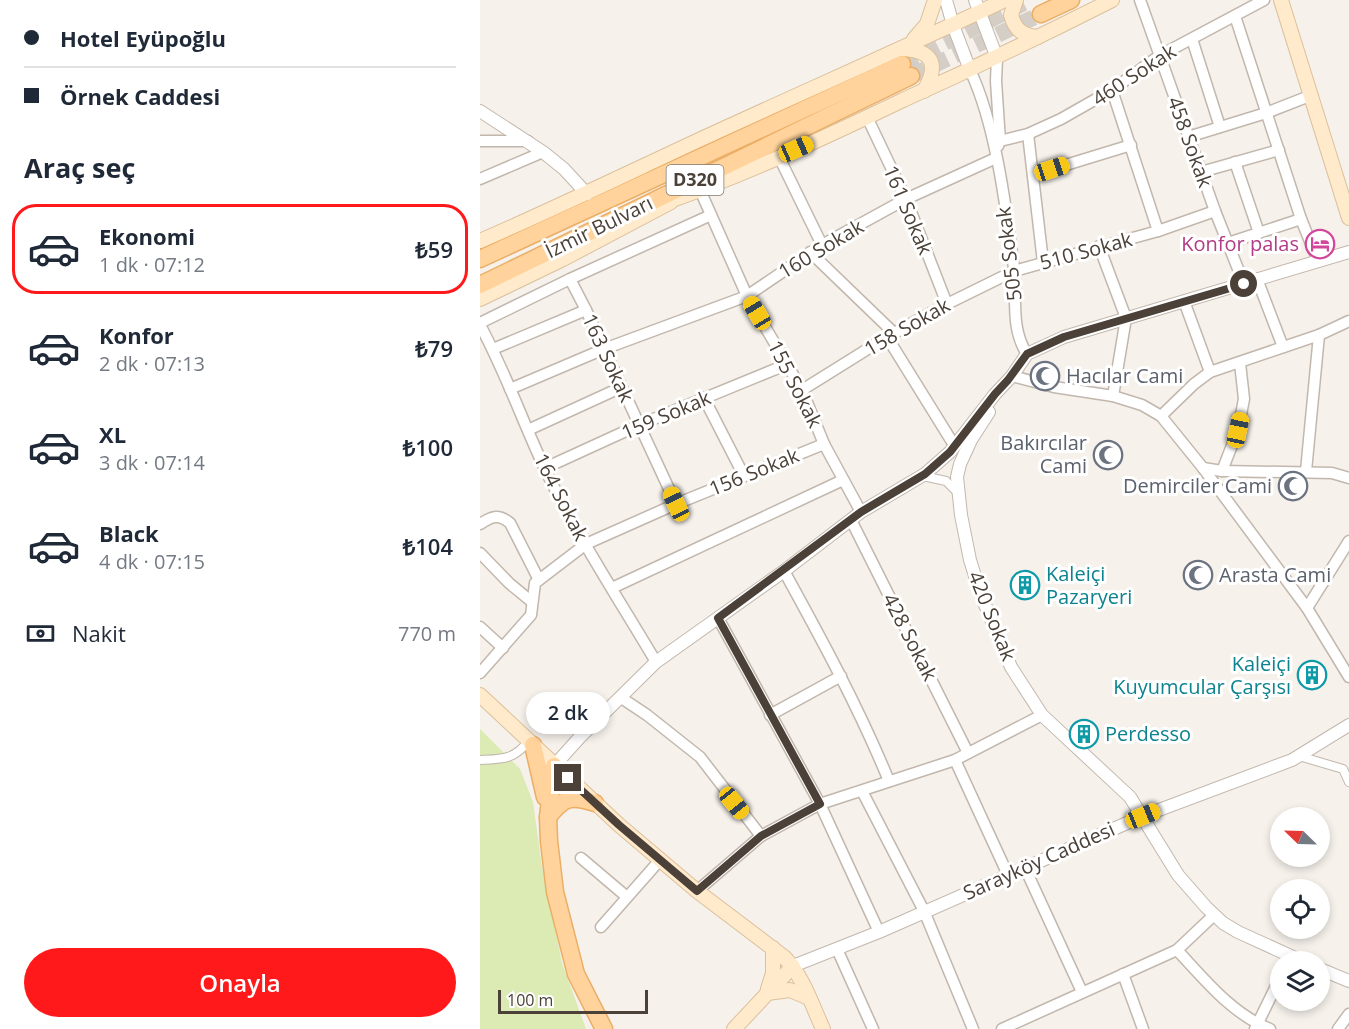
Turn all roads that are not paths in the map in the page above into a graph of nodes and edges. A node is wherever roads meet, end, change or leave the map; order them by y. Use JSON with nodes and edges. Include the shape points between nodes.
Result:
{"nodes":[{"id":1,"x":935,"y":0,"type":"edge"},
{"id":2,"x":946,"y":0,"type":"edge"},
{"id":3,"x":1005,"y":0,"type":"edge"},
{"id":4,"x":1016,"y":0,"type":"edge"},
{"id":5,"x":1071,"y":0,"type":"edge"},
{"id":6,"x":1113,"y":0,"type":"edge"},
{"id":7,"x":1140,"y":0,"type":"edge"},
{"id":8,"x":1264,"y":0,"type":"edge"},
{"id":9,"x":1281,"y":0,"type":"edge"},
{"id":10,"x":978,"y":6,"type":"edge"},
{"id":11,"x":1041,"y":14,"type":"tunnel mouth"},
{"id":12,"x":1235,"y":16,"type":"junction"},
{"id":13,"x":953,"y":25,"type":"junction"},
{"id":14,"x":1038,"y":38,"type":"junction"},
{"id":15,"x":1192,"y":39,"type":"junction"},
{"id":16,"x":1159,"y":56,"type":"junction"},
{"id":17,"x":905,"y":58,"type":"junction"},
{"id":18,"x":998,"y":58,"type":"junction"},
{"id":19,"x":970,"y":70,"type":"junction"},
{"id":20,"x":1113,"y":90,"type":"junction"},
{"id":21,"x":924,"y":91,"type":"junction"},
{"id":22,"x":1312,"y":95,"type":"junction"},
{"id":23,"x":480,"y":111,"type":"edge"},
{"id":24,"x":1266,"y":112,"type":"junction"},
{"id":25,"x":867,"y":117,"type":"junction"},
{"id":26,"x":1220,"y":127,"type":"junction"},
{"id":27,"x":1028,"y":134,"type":"junction"},
{"id":28,"x":1188,"y":137,"type":"junction"},
{"id":29,"x":480,"y":141,"type":"edge"},
{"id":30,"x":528,"y":141,"type":"junction"},
{"id":31,"x":1131,"y":144,"type":"junction"},
{"id":32,"x":997,"y":150,"type":"junction"},
{"id":33,"x":1279,"y":150,"type":"junction"},
{"id":34,"x":543,"y":152,"type":"junction"},
{"id":35,"x":778,"y":157,"type":"junction"},
{"id":36,"x":1234,"y":162,"type":"junction"},
{"id":37,"x":1201,"y":172,"type":"junction"},
{"id":38,"x":1033,"y":175,"type":"junction"},
{"id":39,"x":480,"y":179,"type":"edge"},
{"id":40,"x":700,"y":190,"type":"junction"},
{"id":41,"x":584,"y":195,"type":"junction"},
{"id":42,"x":681,"y":197,"type":"junction"},
{"id":43,"x":906,"y":199,"type":"junction"},
{"id":44,"x":1215,"y":211,"type":"junction"},
{"id":45,"x":711,"y":215,"type":"junction"},
{"id":46,"x":1349,"y":218,"type":"edge"},
{"id":47,"x":1301,"y":219,"type":"junction"},
{"id":48,"x":568,"y":220,"type":"junction"},
{"id":49,"x":594,"y":228,"type":"junction"},
{"id":50,"x":1158,"y":231,"type":"junction"},
{"id":51,"x":1259,"y":233,"type":"junction"},
{"id":52,"x":480,"y":241,"type":"edge"},
{"id":53,"x":1227,"y":243,"type":"junction"},
{"id":54,"x":822,"y":245,"type":"junction"},
{"id":55,"x":1099,"y":246,"type":"junction"},
{"id":56,"x":810,"y":252,"type":"junction"},
{"id":57,"x":1349,"y":252,"type":"edge"},
{"id":58,"x":480,"y":259,"type":"edge"},
{"id":59,"x":1318,"y":261,"type":"junction"},
{"id":60,"x":1043,"y":262,"type":"junction"},
{"id":61,"x":1014,"y":271,"type":"junction"},
{"id":62,"x":570,"y":279,"type":"junction"},
{"id":63,"x":1257,"y":279,"type":"junction"},
{"id":64,"x":1244,"y":284,"type":"junction"},
{"id":65,"x":480,"y":285,"type":"edge"},
{"id":66,"x":747,"y":296,"type":"junction"},
{"id":67,"x":480,"y":299,"type":"edge"},
{"id":68,"x":1184,"y":301,"type":"junction"},
{"id":69,"x":946,"y":303,"type":"junction"},
{"id":70,"x":586,"y":310,"type":"junction"},
{"id":71,"x":1126,"y":318,"type":"junction"},
{"id":72,"x":1349,"y":321,"type":"edge"},
{"id":73,"x":480,"y":324,"type":"edge"},
{"id":74,"x":1319,"y":334,"type":"junction"},
{"id":75,"x":890,"y":335,"type":"junction"},
{"id":76,"x":1283,"y":347,"type":"junction"},
{"id":77,"x":493,"y":349,"type":"junction"},
{"id":78,"x":604,"y":349,"type":"junction"},
{"id":79,"x":1027,"y":354,"type":"junction"},
{"id":80,"x":1240,"y":363,"type":"junction"},
{"id":81,"x":788,"y":364,"type":"junction"},
{"id":82,"x":1210,"y":372,"type":"junction"},
{"id":83,"x":1010,"y":378,"type":"junction"},
{"id":84,"x":622,"y":387,"type":"junction"},
{"id":85,"x":510,"y":389,"type":"junction"},
{"id":86,"x":802,"y":390,"type":"junction"},
{"id":87,"x":1113,"y":396,"type":"junction"},
{"id":88,"x":704,"y":398,"type":"junction"},
{"id":89,"x":1161,"y":416,"type":"junction"},
{"id":90,"x":639,"y":425,"type":"junction"},
{"id":91,"x":528,"y":430,"type":"junction"},
{"id":92,"x":824,"y":444,"type":"junction"},
{"id":93,"x":954,"y":445,"type":"junction"},
{"id":94,"x":545,"y":468,"type":"junction"},
{"id":95,"x":1203,"y":468,"type":"junction"},
{"id":96,"x":1222,"y":471,"type":"junction"},
{"id":97,"x":1306,"y":471,"type":"junction"},
{"id":98,"x":744,"y":476,"type":"junction"},
{"id":99,"x":921,"y":476,"type":"junction"},
{"id":100,"x":1349,"y":478,"type":"edge"},
{"id":101,"x":843,"y":480,"type":"junction"},
{"id":102,"x":959,"y":494,"type":"junction"},
{"id":103,"x":676,"y":504,"type":"junction"},
{"id":104,"x":856,"y":516,"type":"junction"},
{"id":105,"x":480,"y":524,"type":"edge"},
{"id":106,"x":1349,"y":541,"type":"edge"},
{"id":107,"x":586,"y":544,"type":"junction"},
{"id":108,"x":480,"y":553,"type":"edge"},
{"id":109,"x":784,"y":571,"type":"junction"},
{"id":110,"x":539,"y":580,"type":"junction"},
{"id":111,"x":612,"y":588,"type":"junction"},
{"id":112,"x":532,"y":602,"type":"junction"},
{"id":113,"x":1307,"y":608,"type":"junction"},
{"id":114,"x":718,"y":618,"type":"junction"},
{"id":115,"x":480,"y":627,"type":"edge"},
{"id":116,"x":504,"y":648,"type":"junction"},
{"id":117,"x":656,"y":662,"type":"junction"},
{"id":118,"x":480,"y":673,"type":"edge"},
{"id":119,"x":841,"y":675,"type":"junction"},
{"id":120,"x":1349,"y":677,"type":"edge"},
{"id":121,"x":480,"y":694,"type":"edge"},
{"id":122,"x":620,"y":697,"type":"junction"},
{"id":123,"x":770,"y":715,"type":"junction"},
{"id":124,"x":1042,"y":715,"type":"junction"},
{"id":125,"x":1349,"y":724,"type":"edge"},
{"id":126,"x":531,"y":743,"type":"junction"},
{"id":127,"x":968,"y":753,"type":"junction"},
{"id":128,"x":1299,"y":756,"type":"junction"},
{"id":129,"x":480,"y":760,"type":"edge"},
{"id":130,"x":955,"y":760,"type":"junction"},
{"id":131,"x":554,"y":766,"type":"junction"},
{"id":132,"x":889,"y":781,"type":"junction"},
{"id":133,"x":1349,"y":782,"type":"edge"},
{"id":134,"x":862,"y":791,"type":"junction"},
{"id":135,"x":595,"y":803,"type":"junction"},
{"id":136,"x":820,"y":804,"type":"junction"},
{"id":137,"x":1143,"y":816,"type":"junction"},
{"id":138,"x":548,"y":817,"type":"junction"},
{"id":139,"x":761,"y":836,"type":"junction"},
{"id":140,"x":581,"y":858,"type":"dead end"},
{"id":141,"x":660,"y":860,"type":"junction"},
{"id":142,"x":1025,"y":868,"type":"junction"},
{"id":143,"x":1008,"y":875,"type":"junction"},
{"id":144,"x":697,"y":891,"type":"junction"},
{"id":145,"x":627,"y":897,"type":"junction"},
{"id":146,"x":924,"y":911,"type":"junction"},
{"id":147,"x":1214,"y":915,"type":"junction"},
{"id":148,"x":601,"y":927,"type":"dead end"},
{"id":149,"x":879,"y":932,"type":"junction"},
{"id":150,"x":773,"y":948,"type":"junction"},
{"id":151,"x":837,"y":949,"type":"junction"},
{"id":152,"x":1177,"y":950,"type":"junction"},
{"id":153,"x":1276,"y":951,"type":"edge"},
{"id":154,"x":793,"y":966,"type":"junction"},
{"id":155,"x":1330,"y":973,"type":"edge"},
{"id":156,"x":1124,"y":974,"type":"junction"},
{"id":157,"x":1349,"y":981,"type":"edge"},
{"id":158,"x":1082,"y":992,"type":"junction"},
{"id":159,"x":767,"y":993,"type":"junction"},
{"id":160,"x":809,"y":998,"type":"junction"},
{"id":161,"x":1270,"y":998,"type":"edge"},
{"id":162,"x":1349,"y":1014,"type":"edge"},
{"id":163,"x":1256,"y":1026,"type":"edge"},
{"id":164,"x":604,"y":1029,"type":"edge"},
{"id":165,"x":735,"y":1029,"type":"edge"},
{"id":166,"x":823,"y":1029,"type":"edge"},
{"id":167,"x":873,"y":1029,"type":"edge"},
{"id":168,"x":973,"y":1029,"type":"edge"},
{"id":169,"x":1002,"y":1029,"type":"edge"},
{"id":170,"x":1143,"y":1029,"type":"edge"},
{"id":171,"x":1270,"y":1029,"type":"edge"},
{"id":172,"x":1338,"y":1029,"type":"edge"}],
"edges":[{"from":1,"to":17,"type":"main road","via":[[927,24]]},
{"from":2,"to":13,"type":"street"},
{"from":3,"to":10,"type":"main road"},
{"from":4,"to":14,"type":"main road","via":[[1011,15],[1016,27],[1026,36]]},
{"from":5,"to":11,"type":"main road"},
{"from":6,"to":14,"type":"main road"},
{"from":7,"to":16,"type":"street","name":"458 Sokak"},
{"from":8,"to":12,"type":"street","name":"460 Sokak"},
{"from":9,"to":22,"type":"main road"},
{"from":10,"to":13,"type":"main road"},
{"from":10,"to":18,"type":"street"},
{"from":12,"to":15,"type":"street","name":"460 Sokak"},
{"from":12,"to":24,"type":"street"},
{"from":13,"to":17,"type":"main road"},
{"from":13,"to":19,"type":"street"},
{"from":14,"to":18,"type":"main road"},
{"from":15,"to":16,"type":"street","name":"460 Sokak"},
{"from":15,"to":26,"type":"street"},
{"from":16,"to":20,"type":"street","name":"460 Sokak"},
{"from":16,"to":28,"type":"street","name":"458 Sokak"},
{"from":17,"to":21,"type":"main road","via":[[922,51],[929,57],[931,74]]},
{"from":17,"to":41,"type":"main road"},
{"from":17,"to":48,"type":"main road","name":"İzmir Bulvarı","number":"D320"},
{"from":17,"to":49,"type":"main road","name":"İzmir Bulvarı","number":"D320"},
{"from":18,"to":19,"type":"main road"},
{"from":18,"to":32,"type":"street","name":"505 Sokak"},
{"from":19,"to":21,"type":"main road"},
{"from":19,"to":32,"type":"street","name":"505 Sokak"},
{"from":20,"to":27,"type":"street","name":"460 Sokak"},
{"from":20,"to":31,"type":"street","name":"510 Sokak"},
{"from":21,"to":25,"type":"main road"},
{"from":22,"to":24,"type":"street"},
{"from":22,"to":46,"type":"main road"},
{"from":23,"to":30,"type":"street"},
{"from":24,"to":26,"type":"street"},
{"from":24,"to":33,"type":"street"},
{"from":25,"to":35,"type":"main road"},
{"from":25,"to":43,"type":"street","name":"161 Sokak"},
{"from":26,"to":28,"type":"street"},
{"from":27,"to":32,"type":"street","name":"460 Sokak"},
{"from":27,"to":38,"type":"street"},
{"from":28,"to":37,"type":"street","name":"458 Sokak"},
{"from":29,"to":30,"type":"street"},
{"from":30,"to":34,"type":"street"},
{"from":31,"to":38,"type":"street"},
{"from":31,"to":50,"type":"street","name":"510 Sokak"},
{"from":32,"to":43,"type":"street","name":"160 Sokak"},
{"from":32,"to":61,"type":"street","name":"505 Sokak"},
{"from":33,"to":36,"type":"street"},
{"from":33,"to":47,"type":"street"},
{"from":34,"to":39,"type":"street"},
{"from":34,"to":41,"type":"street","via":[[564,169]]},
{"from":35,"to":40,"type":"main road"},
{"from":35,"to":54,"type":"street"},
{"from":36,"to":37,"type":"street"},
{"from":36,"to":51,"type":"street"},
{"from":37,"to":44,"type":"street","name":"458 Sokak"},
{"from":38,"to":60,"type":"street"},
{"from":40,"to":42,"type":"main road"},
{"from":40,"to":45,"type":"street","name":"155 Sokak"},
{"from":41,"to":48,"type":"main road"},
{"from":41,"to":52,"type":"main road"},
{"from":42,"to":49,"type":"main road"},
{"from":42,"to":67,"type":"main road"},
{"from":43,"to":54,"type":"street","name":"160 Sokak"},
{"from":43,"to":69,"type":"street","name":"161 Sokak"},
{"from":44,"to":50,"type":"street","name":"510 Sokak"},
{"from":44,"to":53,"type":"street","name":"458 Sokak"},
{"from":45,"to":62,"type":"street"},
{"from":45,"to":66,"type":"street","name":"155 Sokak"},
{"from":47,"to":51,"type":"street"},
{"from":47,"to":59,"type":"street"},
{"from":48,"to":58,"type":"main road","name":"İzmir Bulvarı","number":"D320"},
{"from":49,"to":65,"type":"main road","name":"İzmir Bulvarı","number":"D320"},
{"from":50,"to":55,"type":"street","name":"510 Sokak"},
{"from":51,"to":53,"type":"street"},
{"from":53,"to":64,"type":"street","name":"458 Sokak"},
{"from":54,"to":56,"type":"street","name":"160 Sokak"},
{"from":55,"to":60,"type":"street","name":"510 Sokak"},
{"from":55,"to":71,"type":"street"},
{"from":56,"to":66,"type":"street","name":"160 Sokak"},
{"from":56,"to":75,"type":"street"},
{"from":57,"to":59,"type":"street"},
{"from":59,"to":63,"type":"street"},
{"from":60,"to":61,"type":"street","name":"510 Sokak"},
{"from":61,"to":69,"type":"street","name":"158 Sokak"},
{"from":61,"to":79,"type":"street","name":"505 Sokak","via":[[1016,321]]},
{"from":62,"to":70,"type":"street","name":"163 Sokak"},
{"from":62,"to":73,"type":"street"},
{"from":63,"to":64,"type":"street"},
{"from":63,"to":76,"type":"street"},
{"from":64,"to":68,"type":"street"},
{"from":66,"to":78,"type":"street","name":"160 Sokak"},
{"from":66,"to":81,"type":"street","name":"155 Sokak"},
{"from":68,"to":71,"type":"street"},
{"from":68,"to":82,"type":"street"},
{"from":69,"to":75,"type":"street","name":"158 Sokak"},
{"from":70,"to":77,"type":"street"},
{"from":70,"to":78,"type":"street","name":"163 Sokak"},
{"from":71,"to":79,"type":"street","via":[[1064,337]]},
{"from":71,"to":87,"type":"street"},
{"from":72,"to":74,"type":"street"},
{"from":73,"to":77,"type":"street","name":"164 Sokak"},
{"from":74,"to":76,"type":"street"},
{"from":74,"to":97,"type":"street"},
{"from":75,"to":86,"type":"street","name":"158 Sokak"},
{"from":75,"to":93,"type":"street"},
{"from":76,"to":80,"type":"street"},
{"from":77,"to":85,"type":"street","name":"164 Sokak"},
{"from":78,"to":84,"type":"street","name":"163 Sokak"},
{"from":78,"to":85,"type":"street","name":"160 Sokak"},
{"from":79,"to":83,"type":"street"},
{"from":80,"to":82,"type":"street"},
{"from":80,"to":96,"type":"street","via":[[1244,399],[1238,430]]},
{"from":81,"to":86,"type":"street","name":"155 Sokak"},
{"from":81,"to":88,"type":"street","name":"159 Sokak"},
{"from":82,"to":89,"type":"street"},
{"from":83,"to":87,"type":"street"},
{"from":83,"to":93,"type":"street"},
{"from":83,"to":102,"type":"street","name":"420 Sokak","via":[[960,464]]},
{"from":84,"to":90,"type":"street","name":"163 Sokak"},
{"from":84,"to":91,"type":"street"},
{"from":85,"to":91,"type":"street","name":"164 Sokak"},
{"from":86,"to":92,"type":"street","name":"155 Sokak"},
{"from":87,"to":89,"type":"street"},
{"from":88,"to":90,"type":"street","name":"159 Sokak"},
{"from":88,"to":98,"type":"street"},
{"from":89,"to":95,"type":"street"},
{"from":90,"to":94,"type":"street","name":"159 Sokak"},
{"from":90,"to":103,"type":"street","name":"163 Sokak"},
{"from":91,"to":94,"type":"street","name":"164 Sokak"},
{"from":92,"to":98,"type":"street","name":"156 Sokak"},
{"from":92,"to":101,"type":"street","name":"155 Sokak"},
{"from":93,"to":99,"type":"street"},
{"from":94,"to":107,"type":"street","name":"164 Sokak"},
{"from":95,"to":96,"type":"street"},
{"from":95,"to":113,"type":"street"},
{"from":96,"to":97,"type":"street"},
{"from":97,"to":100,"type":"street"},
{"from":98,"to":103,"type":"street","name":"156 Sokak"},
{"from":99,"to":102,"type":"street","via":[[946,482]]},
{"from":99,"to":104,"type":"street"},
{"from":101,"to":104,"type":"street","name":"155 Sokak"},
{"from":101,"to":111,"type":"street"},
{"from":102,"to":124,"type":"street","name":"420 Sokak","via":[[970,560],[981,595],[1004,652]]},
{"from":103,"to":107,"type":"street","name":"156 Sokak"},
{"from":104,"to":109,"type":"street"},
{"from":104,"to":127,"type":"street","name":"428 Sokak"},
{"from":105,"to":110,"type":"street","via":[[496,516],[510,523]]},
{"from":106,"to":113,"type":"street"},
{"from":107,"to":110,"type":"street","name":"156 Sokak"},
{"from":107,"to":111,"type":"street","name":"164 Sokak"},
{"from":108,"to":112,"type":"street"},
{"from":109,"to":114,"type":"street"},
{"from":109,"to":119,"type":"street"},
{"from":110,"to":112,"type":"street"},
{"from":111,"to":117,"type":"street","name":"164 Sokak"},
{"from":112,"to":116,"type":"street","via":[[531,615]]},
{"from":113,"to":120,"type":"street"},
{"from":114,"to":117,"type":"street"},
{"from":114,"to":123,"type":"street"},
{"from":115,"to":116,"type":"street"},
{"from":116,"to":118,"type":"street"},
{"from":117,"to":122,"type":"street"},
{"from":119,"to":123,"type":"street"},
{"from":119,"to":132,"type":"street"},
{"from":121,"to":126,"type":"main road"},
{"from":122,"to":131,"type":"street"},
{"from":122,"to":139,"type":"street","via":[[700,757]]},
{"from":123,"to":136,"type":"street"},
{"from":124,"to":127,"type":"street"},
{"from":124,"to":137,"type":"street","name":"420 Sokak","via":[[1130,797]]},
{"from":125,"to":128,"type":"street","name":"Sarayköy Caddesi"},
{"from":126,"to":129,"type":"street","via":[[506,759]]},
{"from":126,"to":131,"type":"main road"},
{"from":126,"to":138,"type":"main road","via":[[542,777]]},
{"from":127,"to":130,"type":"street"},
{"from":128,"to":133,"type":"street","via":[[1343,768]]},
{"from":128,"to":137,"type":"street","name":"Sarayköy Caddesi"},
{"from":130,"to":132,"type":"street"},
{"from":130,"to":143,"type":"street"},
{"from":131,"to":135,"type":"main road"},
{"from":131,"to":138,"type":"main road"},
{"from":132,"to":134,"type":"street"},
{"from":134,"to":136,"type":"street"},
{"from":134,"to":146,"type":"street"},
{"from":135,"to":138,"type":"main road","via":[[571,798]]},
{"from":135,"to":141,"type":"main road"},
{"from":136,"to":139,"type":"street"},
{"from":136,"to":149,"type":"street"},
{"from":137,"to":142,"type":"street","name":"Sarayköy Caddesi"},
{"from":137,"to":147,"type":"street","name":"420 Sokak","via":[[1178,875]]},
{"from":138,"to":164,"type":"main road","via":[[555,892],[568,947],[576,974]]},
{"from":139,"to":144,"type":"street"},
{"from":140,"to":145,"type":"street"},
{"from":141,"to":144,"type":"main road"},
{"from":141,"to":145,"type":"street"},
{"from":142,"to":143,"type":"street","name":"Sarayköy Caddesi"},
{"from":142,"to":158,"type":"street"},
{"from":143,"to":146,"type":"street","name":"Sarayköy Caddesi"},
{"from":144,"to":150,"type":"main road"},
{"from":145,"to":148,"type":"street"},
{"from":146,"to":149,"type":"street","name":"Sarayköy Caddesi"},
{"from":146,"to":168,"type":"street"},
{"from":147,"to":152,"type":"street"},
{"from":147,"to":153,"type":"street","name":"420 Sokak"},
{"from":149,"to":151,"type":"street","name":"Sarayköy Caddesi"},
{"from":150,"to":154,"type":"main road"},
{"from":150,"to":159,"type":"main road","via":[[773,973]]},
{"from":151,"to":154,"type":"street","name":"Sarayköy Caddesi"},
{"from":151,"to":167,"type":"street"},
{"from":152,"to":156,"type":"street"},
{"from":152,"to":163,"type":"street","via":[[1220,996]]},
{"from":154,"to":159,"type":"main road"},
{"from":154,"to":160,"type":"main road"},
{"from":155,"to":157,"type":"street"},
{"from":156,"to":158,"type":"street"},
{"from":156,"to":170,"type":"street"},
{"from":158,"to":169,"type":"street"},
{"from":159,"to":160,"type":"main road","via":[[790,990]]},
{"from":159,"to":165,"type":"main road"},
{"from":160,"to":166,"type":"main road"},
{"from":161,"to":163,"type":"street"},
{"from":162,"to":172,"type":"street"},
{"from":163,"to":171,"type":"street"}]}
